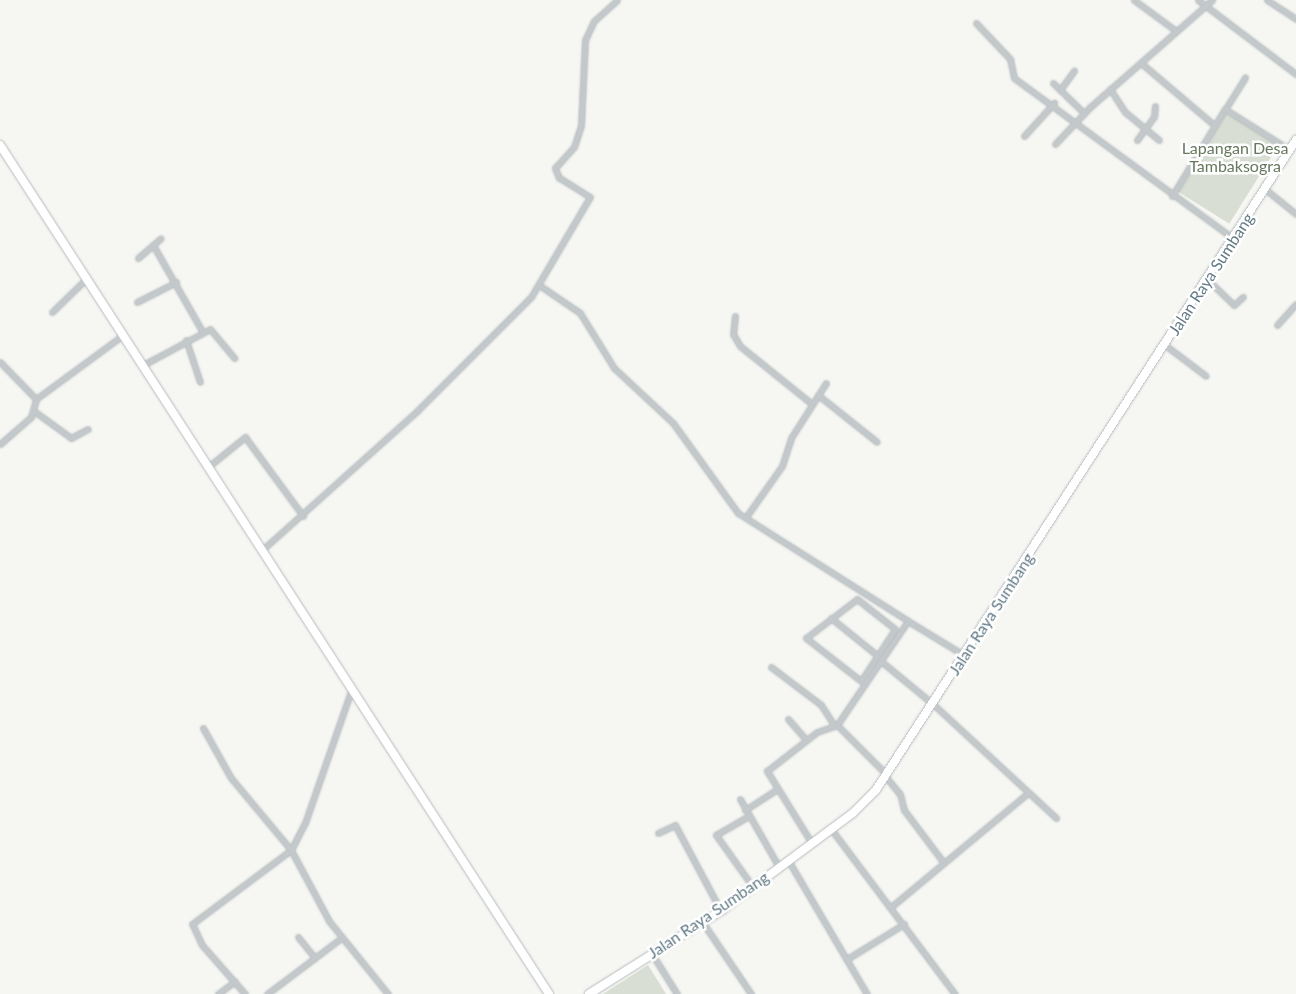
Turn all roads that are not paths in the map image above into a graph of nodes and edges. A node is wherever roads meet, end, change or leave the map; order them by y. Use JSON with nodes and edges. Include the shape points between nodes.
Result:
{"nodes":[{"id":1,"x":617,"y":0,"type":"edge"},
{"id":2,"x":1134,"y":0,"type":"edge"},
{"id":3,"x":1198,"y":0,"type":"edge"},
{"id":4,"x":1212,"y":0,"type":"edge"},
{"id":5,"x":1267,"y":0,"type":"edge"},
{"id":6,"x":1206,"y":6,"type":"junction"},
{"id":7,"x":1296,"y":19,"type":"edge"},
{"id":8,"x":976,"y":23,"type":"dead end"},
{"id":9,"x":1176,"y":31,"type":"junction"},
{"id":10,"x":1141,"y":63,"type":"junction"},
{"id":11,"x":1074,"y":72,"type":"dead end"},
{"id":12,"x":1296,"y":74,"type":"edge"},
{"id":13,"x":1245,"y":77,"type":"dead end"},
{"id":14,"x":1053,"y":83,"type":"dead end"},
{"id":15,"x":1110,"y":89,"type":"junction"},
{"id":16,"x":1060,"y":90,"type":"junction"},
{"id":17,"x":1054,"y":103,"type":"junction"},
{"id":18,"x":1155,"y":106,"type":"dead end"},
{"id":19,"x":1226,"y":108,"type":"junction"},
{"id":20,"x":1084,"y":114,"type":"junction"},
{"id":21,"x":1077,"y":122,"type":"junction"},
{"id":22,"x":1214,"y":125,"type":"junction"},
{"id":23,"x":1145,"y":129,"type":"junction"},
{"id":24,"x":1024,"y":136,"type":"dead end"},
{"id":25,"x":1137,"y":140,"type":"dead end"},
{"id":26,"x":1159,"y":140,"type":"dead end"},
{"id":27,"x":1296,"y":140,"type":"edge"},
{"id":28,"x":1054,"y":144,"type":"dead end"},
{"id":29,"x":0,"y":145,"type":"edge"},
{"id":30,"x":1290,"y":150,"type":"junction"},
{"id":31,"x":1265,"y":189,"type":"junction"},
{"id":32,"x":1172,"y":196,"type":"junction"},
{"id":33,"x":1296,"y":214,"type":"edge"},
{"id":34,"x":161,"y":238,"type":"dead end"},
{"id":35,"x":1233,"y":238,"type":"junction"},
{"id":36,"x":153,"y":246,"type":"junction"},
{"id":37,"x":138,"y":258,"type":"dead end"},
{"id":38,"x":87,"y":278,"type":"junction"},
{"id":39,"x":1208,"y":280,"type":"junction"},
{"id":40,"x":176,"y":282,"type":"junction"},
{"id":41,"x":538,"y":285,"type":"junction"},
{"id":42,"x":1244,"y":297,"type":"dead end"},
{"id":43,"x":138,"y":302,"type":"dead end"},
{"id":44,"x":1296,"y":304,"type":"edge"},
{"id":45,"x":52,"y":312,"type":"dead end"},
{"id":46,"x":735,"y":316,"type":"dead end"},
{"id":47,"x":1277,"y":324,"type":"dead end"},
{"id":48,"x":202,"y":331,"type":"junction"},
{"id":49,"x":123,"y":335,"type":"junction"},
{"id":50,"x":186,"y":340,"type":"junction"},
{"id":51,"x":1165,"y":345,"type":"junction"},
{"id":52,"x":234,"y":358,"type":"dead end"},
{"id":53,"x":0,"y":362,"type":"edge"},
{"id":54,"x":143,"y":366,"type":"junction"},
{"id":55,"x":1206,"y":376,"type":"dead end"},
{"id":56,"x":200,"y":382,"type":"dead end"},
{"id":57,"x":826,"y":383,"type":"dead end"},
{"id":58,"x":818,"y":395,"type":"junction"},
{"id":59,"x":36,"y":399,"type":"junction"},
{"id":60,"x":812,"y":404,"type":"junction"},
{"id":61,"x":34,"y":411,"type":"junction"},
{"id":62,"x":88,"y":429,"type":"dead end"},
{"id":63,"x":877,"y":442,"type":"dead end"},
{"id":64,"x":0,"y":444,"type":"edge"},
{"id":65,"x":208,"y":467,"type":"junction"},
{"id":66,"x":303,"y":516,"type":"junction"},
{"id":67,"x":746,"y":518,"type":"junction"},
{"id":68,"x":261,"y":552,"type":"junction"},
{"id":69,"x":875,"y":599,"type":"junction"},
{"id":70,"x":869,"y":608,"type":"junction"},
{"id":71,"x":831,"y":618,"type":"junction"},
{"id":72,"x":908,"y":621,"type":"junction"},
{"id":73,"x":964,"y":655,"type":"junction"},
{"id":74,"x":878,"y":656,"type":"junction"},
{"id":75,"x":882,"y":662,"type":"junction"},
{"id":76,"x":771,"y":667,"type":"dead end"},
{"id":77,"x":351,"y":691,"type":"junction"},
{"id":78,"x":933,"y":704,"type":"junction"},
{"id":79,"x":788,"y":719,"type":"dead end"},
{"id":80,"x":835,"y":725,"type":"junction"},
{"id":81,"x":203,"y":728,"type":"dead end"},
{"id":82,"x":806,"y":740,"type":"junction"},
{"id":83,"x":886,"y":776,"type":"junction"},
{"id":84,"x":776,"y":790,"type":"junction"},
{"id":85,"x":1028,"y":793,"type":"junction"},
{"id":86,"x":740,"y":799,"type":"dead end"},
{"id":87,"x":745,"y":810,"type":"junction"},
{"id":88,"x":747,"y":817,"type":"junction"},
{"id":89,"x":1056,"y":818,"type":"dead end"},
{"id":90,"x":831,"y":828,"type":"junction"},
{"id":91,"x":658,"y":833,"type":"dead end"},
{"id":92,"x":811,"y":842,"type":"junction"},
{"id":93,"x":291,"y":850,"type":"junction"},
{"id":94,"x":788,"y":860,"type":"junction"},
{"id":95,"x":944,"y":863,"type":"junction"},
{"id":96,"x":779,"y":867,"type":"junction"},
{"id":97,"x":753,"y":887,"type":"junction"},
{"id":98,"x":891,"y":907,"type":"junction"},
{"id":99,"x":721,"y":911,"type":"junction"},
{"id":100,"x":703,"y":923,"type":"junction"},
{"id":101,"x":904,"y":924,"type":"junction"},
{"id":102,"x":298,"y":936,"type":"dead end"},
{"id":103,"x":341,"y":938,"type":"junction"},
{"id":104,"x":652,"y":954,"type":"junction"},
{"id":105,"x":315,"y":958,"type":"junction"},
{"id":106,"x":847,"y":959,"type":"junction"},
{"id":107,"x":235,"y":981,"type":"junction"},
{"id":108,"x":218,"y":994,"type":"edge"},
{"id":109,"x":245,"y":994,"type":"edge"},
{"id":110,"x":267,"y":994,"type":"edge"},
{"id":111,"x":388,"y":994,"type":"edge"},
{"id":112,"x":549,"y":994,"type":"edge"},
{"id":113,"x":589,"y":994,"type":"edge"},
{"id":114,"x":677,"y":994,"type":"edge"},
{"id":115,"x":751,"y":994,"type":"edge"},
{"id":116,"x":867,"y":994,"type":"edge"},
{"id":117,"x":955,"y":994,"type":"edge"}],
"edges":[{"from":1,"to":41,"type":"street","via":[[594,21],[585,40],[581,125],[574,147],[555,168],[560,178],[590,196]]},
{"from":2,"to":9,"type":"street"},
{"from":3,"to":6,"type":"street"},
{"from":4,"to":6,"type":"street"},
{"from":5,"to":7,"type":"street"},
{"from":6,"to":9,"type":"street"},
{"from":6,"to":12,"type":"street"},
{"from":8,"to":17,"type":"street","via":[[1010,60],[1014,78]]},
{"from":9,"to":10,"type":"street"},
{"from":10,"to":15,"type":"street"},
{"from":10,"to":22,"type":"street"},
{"from":11,"to":16,"type":"street"},
{"from":13,"to":19,"type":"street"},
{"from":14,"to":16,"type":"street"},
{"from":15,"to":20,"type":"street"},
{"from":15,"to":23,"type":"street"},
{"from":16,"to":20,"type":"street"},
{"from":17,"to":21,"type":"street"},
{"from":17,"to":24,"type":"street"},
{"from":18,"to":23,"type":"street"},
{"from":19,"to":22,"type":"street"},
{"from":19,"to":30,"type":"street"},
{"from":20,"to":21,"type":"street"},
{"from":21,"to":28,"type":"street"},
{"from":21,"to":32,"type":"street"},
{"from":22,"to":32,"type":"street"},
{"from":23,"to":25,"type":"street"},
{"from":23,"to":26,"type":"street"},
{"from":27,"to":30,"type":"street","name":"Jalan Raya Sumbang"},
{"from":29,"to":38,"type":"street"},
{"from":30,"to":31,"type":"street","name":"Jalan Raya Sumbang"},
{"from":31,"to":33,"type":"street"},
{"from":31,"to":35,"type":"street","name":"Jalan Raya Sumbang"},
{"from":32,"to":35,"type":"street"},
{"from":34,"to":36,"type":"street"},
{"from":35,"to":39,"type":"street","name":"Jalan Raya Sumbang"},
{"from":36,"to":37,"type":"street"},
{"from":36,"to":40,"type":"street"},
{"from":38,"to":45,"type":"street"},
{"from":38,"to":49,"type":"street"},
{"from":39,"to":42,"type":"street","via":[[1234,305]]},
{"from":39,"to":51,"type":"street","name":"Jalan Raya Sumbang"},
{"from":40,"to":43,"type":"street"},
{"from":40,"to":48,"type":"street"},
{"from":41,"to":66,"type":"street","via":[[501,329]]},
{"from":41,"to":67,"type":"street","via":[[580,313],[614,368],[654,402],[733,508]]},
{"from":44,"to":47,"type":"street"},
{"from":46,"to":60,"type":"street","via":[[733,334],[740,346]]},
{"from":48,"to":50,"type":"street"},
{"from":48,"to":52,"type":"street","via":[[213,330]]},
{"from":49,"to":54,"type":"street"},
{"from":49,"to":59,"type":"street"},
{"from":50,"to":54,"type":"street"},
{"from":50,"to":56,"type":"street"},
{"from":51,"to":55,"type":"street"},
{"from":51,"to":73,"type":"street","name":"Jalan Raya Sumbang"},
{"from":53,"to":59,"type":"street"},
{"from":54,"to":65,"type":"street"},
{"from":57,"to":58,"type":"street"},
{"from":58,"to":60,"type":"street"},
{"from":58,"to":63,"type":"street"},
{"from":59,"to":61,"type":"street"},
{"from":60,"to":67,"type":"street","via":[[791,438],[782,466]]},
{"from":61,"to":62,"type":"street","via":[[71,438]]},
{"from":61,"to":64,"type":"street"},
{"from":65,"to":66,"type":"street","via":[[245,437]]},
{"from":65,"to":68,"type":"street"},
{"from":66,"to":68,"type":"street"},
{"from":67,"to":69,"type":"street"},
{"from":68,"to":77,"type":"street"},
{"from":69,"to":70,"type":"street"},
{"from":69,"to":72,"type":"street"},
{"from":70,"to":71,"type":"street","via":[[857,599]]},
{"from":70,"to":74,"type":"street","via":[[895,629]]},
{"from":71,"to":74,"type":"street"},
{"from":71,"to":74,"type":"street","via":[[806,638],[861,681]]},
{"from":72,"to":73,"type":"street"},
{"from":72,"to":75,"type":"street"},
{"from":73,"to":78,"type":"street","name":"Jalan Raya Sumbang"},
{"from":75,"to":78,"type":"street"},
{"from":75,"to":80,"type":"street"},
{"from":76,"to":80,"type":"street","via":[[821,705]]},
{"from":77,"to":93,"type":"street","via":[[305,823]]},
{"from":77,"to":112,"type":"street"},
{"from":78,"to":83,"type":"street","name":"Jalan Raya Sumbang"},
{"from":78,"to":85,"type":"street"},
{"from":79,"to":82,"type":"street"},
{"from":80,"to":82,"type":"street"},
{"from":80,"to":83,"type":"street"},
{"from":81,"to":93,"type":"street","via":[[230,778]]},
{"from":82,"to":84,"type":"street","via":[[766,772]]},
{"from":83,"to":90,"type":"street","name":"Jalan Raya Sumbang"},
{"from":83,"to":95,"type":"street","via":[[900,794],[904,810]]},
{"from":84,"to":87,"type":"street"},
{"from":84,"to":92,"type":"street"},
{"from":85,"to":89,"type":"street"},
{"from":85,"to":95,"type":"street"},
{"from":86,"to":87,"type":"street"},
{"from":87,"to":88,"type":"street"},
{"from":88,"to":96,"type":"street"},
{"from":88,"to":97,"type":"street","via":[[716,835]]},
{"from":90,"to":92,"type":"street","name":"Jalan Raya Sumbang"},
{"from":90,"to":98,"type":"street"},
{"from":91,"to":99,"type":"street","via":[[674,825]]},
{"from":92,"to":94,"type":"street","name":"Jalan Raya Sumbang"},
{"from":93,"to":103,"type":"street"},
{"from":93,"to":107,"type":"street","via":[[192,924],[194,934]]},
{"from":94,"to":96,"type":"street","name":"Jalan Raya Sumbang"},
{"from":94,"to":106,"type":"street"},
{"from":95,"to":98,"type":"street"},
{"from":96,"to":97,"type":"street","name":"Jalan Raya Sumbang"},
{"from":97,"to":99,"type":"street","name":"Jalan Raya Sumbang"},
{"from":98,"to":101,"type":"street"},
{"from":99,"to":100,"type":"street","name":"Jalan Raya Sumbang"},
{"from":100,"to":104,"type":"street","name":"Jalan Raya Sumbang"},
{"from":100,"to":115,"type":"street"},
{"from":101,"to":106,"type":"street"},
{"from":101,"to":117,"type":"street"},
{"from":102,"to":105,"type":"street"},
{"from":103,"to":105,"type":"street"},
{"from":103,"to":111,"type":"street"},
{"from":104,"to":113,"type":"street","name":"Jalan Raya Sumbang"},
{"from":104,"to":114,"type":"street"},
{"from":105,"to":110,"type":"street"},
{"from":106,"to":116,"type":"street"},
{"from":107,"to":108,"type":"street"},
{"from":107,"to":109,"type":"street"}]}
